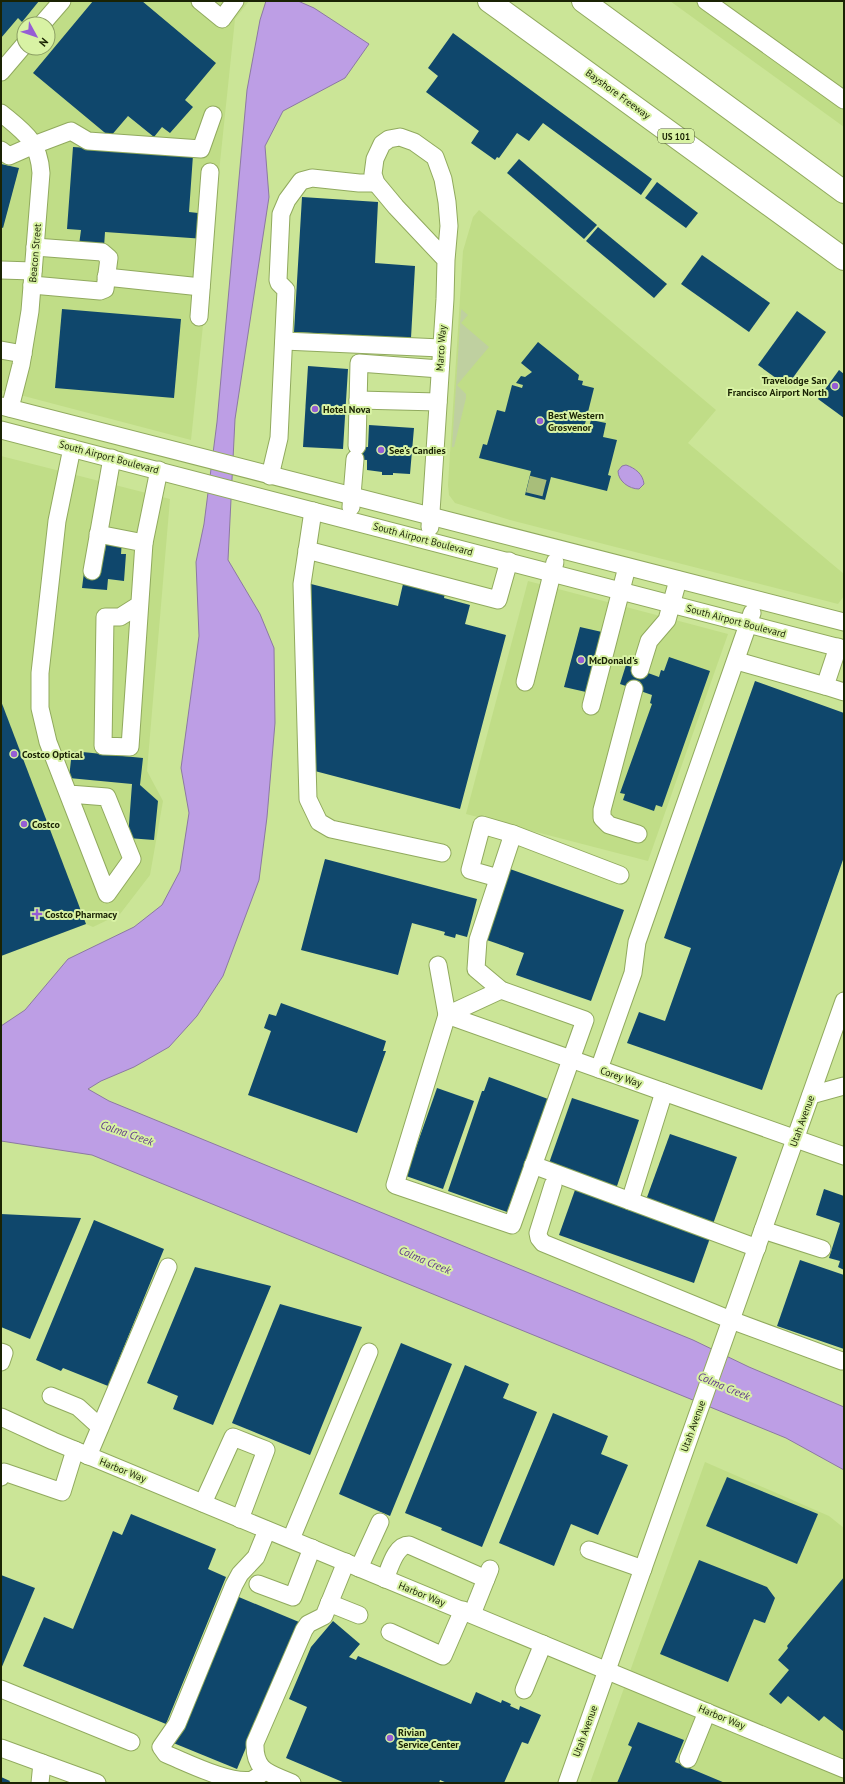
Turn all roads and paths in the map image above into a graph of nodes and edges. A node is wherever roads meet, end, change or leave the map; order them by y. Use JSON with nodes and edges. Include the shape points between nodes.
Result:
{"nodes":[{"id":1,"x":62,"y":1,"type":"edge"},
{"id":2,"x":200,"y":1,"type":"edge"},
{"id":3,"x":235,"y":1,"type":"edge"},
{"id":4,"x":485,"y":1,"type":"edge"},
{"id":5,"x":489,"y":1,"type":"edge"},
{"id":6,"x":583,"y":1,"type":"edge"},
{"id":7,"x":706,"y":1,"type":"edge"},
{"id":8,"x":49,"y":16,"type":"edge"},
{"id":9,"x":533,"y":32,"type":"junction"},
{"id":10,"x":16,"y":54,"type":"edge"},
{"id":11,"x":1,"y":72,"type":"edge"},
{"id":12,"x":844,"y":100,"type":"edge"},
{"id":13,"x":1,"y":113,"type":"edge"},
{"id":14,"x":213,"y":115,"type":"dead end"},
{"id":15,"x":34,"y":145,"type":"junction"},
{"id":16,"x":1,"y":150,"type":"edge"},
{"id":17,"x":210,"y":172,"type":"dead end"},
{"id":18,"x":376,"y":183,"type":"junction"},
{"id":19,"x":844,"y":192,"type":"edge"},
{"id":20,"x":819,"y":241,"type":"junction"},
{"id":21,"x":35,"y":247,"type":"junction"},
{"id":22,"x":844,"y":259,"type":"edge"},
{"id":23,"x":446,"y":260,"type":"junction"},
{"id":24,"x":844,"y":264,"type":"edge"},
{"id":25,"x":1,"y":270,"type":"edge"},
{"id":26,"x":106,"y":277,"type":"junction"},
{"id":27,"x":33,"y":278,"type":"junction"},
{"id":28,"x":201,"y":287,"type":"junction"},
{"id":29,"x":199,"y":317,"type":"dead end"},
{"id":30,"x":284,"y":341,"type":"junction"},
{"id":31,"x":441,"y":348,"type":"junction"},
{"id":32,"x":1,"y":350,"type":"edge"},
{"id":33,"x":23,"y":354,"type":"junction"},
{"id":34,"x":440,"y":369,"type":"junction"},
{"id":35,"x":358,"y":400,"type":"junction"},
{"id":36,"x":438,"y":402,"type":"junction"},
{"id":37,"x":5,"y":407,"type":"edge"},
{"id":38,"x":1,"y":430,"type":"edge"},
{"id":39,"x":72,"y":448,"type":"junction"},
{"id":40,"x":112,"y":458,"type":"junction"},
{"id":41,"x":159,"y":470,"type":"junction"},
{"id":42,"x":270,"y":476,"type":"junction"},
{"id":43,"x":352,"y":496,"type":"junction"},
{"id":44,"x":313,"y":511,"type":"junction"},
{"id":45,"x":430,"y":516,"type":"junction"},
{"id":46,"x":350,"y":520,"type":"junction"},
{"id":47,"x":98,"y":534,"type":"junction"},
{"id":48,"x":429,"y":541,"type":"junction"},
{"id":49,"x":144,"y":543,"type":"junction"},
{"id":50,"x":558,"y":549,"type":"junction"},
{"id":51,"x":307,"y":550,"type":"junction"},
{"id":52,"x":509,"y":562,"type":"junction"},
{"id":53,"x":627,"y":567,"type":"junction"},
{"id":54,"x":92,"y":571,"type":"dead end"},
{"id":55,"x":552,"y":573,"type":"junction"},
{"id":56,"x":678,"y":580,"type":"junction"},
{"id":57,"x":620,"y":590,"type":"junction"},
{"id":58,"x":756,"y":600,"type":"junction"},
{"id":59,"x":139,"y":604,"type":"junction"},
{"id":60,"x":672,"y":604,"type":"junction"},
{"id":61,"x":844,"y":622,"type":"edge"},
{"id":62,"x":749,"y":624,"type":"junction"},
{"id":63,"x":841,"y":648,"type":"edge"},
{"id":64,"x":737,"y":661,"type":"junction"},
{"id":65,"x":640,"y":670,"type":"dead end"},
{"id":66,"x":525,"y":682,"type":"dead end"},
{"id":67,"x":825,"y":686,"type":"junction"},
{"id":68,"x":634,"y":689,"type":"dead end"},
{"id":69,"x":844,"y":692,"type":"edge"},
{"id":70,"x":591,"y":706,"type":"dead end"},
{"id":71,"x":69,"y":794,"type":"junction"},
{"id":72,"x":513,"y":834,"type":"junction"},
{"id":73,"x":638,"y":834,"type":"dead end"},
{"id":74,"x":442,"y":853,"type":"dead end"},
{"id":75,"x":620,"y":875,"type":"dead end"},
{"id":76,"x":498,"y":878,"type":"junction"},
{"id":77,"x":438,"y":965,"type":"dead end"},
{"id":78,"x":501,"y":990,"type":"junction"},
{"id":79,"x":844,"y":1001,"type":"edge"},
{"id":80,"x":447,"y":1015,"type":"junction"},
{"id":81,"x":571,"y":1059,"type":"junction"},
{"id":82,"x":599,"y":1069,"type":"junction"},
{"id":83,"x":844,"y":1086,"type":"edge"},
{"id":84,"x":664,"y":1092,"type":"junction"},
{"id":85,"x":811,"y":1095,"type":"junction"},
{"id":86,"x":795,"y":1139,"type":"junction"},
{"id":87,"x":844,"y":1156,"type":"edge"},
{"id":88,"x":533,"y":1165,"type":"junction"},
{"id":89,"x":552,"y":1185,"type":"dead end"},
{"id":90,"x":630,"y":1201,"type":"junction"},
{"id":91,"x":763,"y":1230,"type":"junction"},
{"id":92,"x":757,"y":1248,"type":"junction"},
{"id":93,"x":822,"y":1249,"type":"dead end"},
{"id":94,"x":168,"y":1267,"type":"dead end"},
{"id":95,"x":731,"y":1320,"type":"junction"},
{"id":96,"x":1,"y":1352,"type":"edge"},
{"id":97,"x":368,"y":1352,"type":"dead end"},
{"id":98,"x":842,"y":1361,"type":"dead end"},
{"id":99,"x":1,"y":1362,"type":"edge"},
{"id":100,"x":51,"y":1396,"type":"dead end"},
{"id":101,"x":1,"y":1417,"type":"edge"},
{"id":102,"x":100,"y":1427,"type":"junction"},
{"id":103,"x":82,"y":1453,"type":"junction"},
{"id":104,"x":1,"y":1477,"type":"edge"},
{"id":105,"x":203,"y":1503,"type":"junction"},
{"id":106,"x":240,"y":1519,"type":"junction"},
{"id":107,"x":380,"y":1522,"type":"dead end"},
{"id":108,"x":267,"y":1530,"type":"junction"},
{"id":109,"x":290,"y":1539,"type":"junction"},
{"id":110,"x":312,"y":1548,"type":"junction"},
{"id":111,"x":589,"y":1550,"type":"dead end"},
{"id":112,"x":353,"y":1565,"type":"junction"},
{"id":113,"x":643,"y":1569,"type":"junction"},
{"id":114,"x":385,"y":1578,"type":"junction"},
{"id":115,"x":258,"y":1584,"type":"dead end"},
{"id":116,"x":329,"y":1602,"type":"junction"},
{"id":117,"x":467,"y":1612,"type":"junction"},
{"id":118,"x":359,"y":1615,"type":"dead end"},
{"id":119,"x":390,"y":1632,"type":"dead end"},
{"id":120,"x":543,"y":1644,"type":"junction"},
{"id":121,"x":607,"y":1670,"type":"junction"},
{"id":122,"x":1,"y":1689,"type":"edge"},
{"id":123,"x":524,"y":1690,"type":"dead end"},
{"id":124,"x":707,"y":1712,"type":"junction"},
{"id":125,"x":131,"y":1742,"type":"dead end"},
{"id":126,"x":1,"y":1748,"type":"edge"},
{"id":127,"x":688,"y":1759,"type":"dead end"},
{"id":128,"x":42,"y":1763,"type":"junction"},
{"id":129,"x":844,"y":1769,"type":"edge"},
{"id":130,"x":264,"y":1771,"type":"junction"},
{"id":131,"x":40,"y":1783,"type":"edge"},
{"id":132,"x":97,"y":1783,"type":"edge"},
{"id":133,"x":292,"y":1783,"type":"edge"},
{"id":134,"x":567,"y":1783,"type":"edge"}],
"edges":[{"from":1,"to":8,"type":"street"},
{"from":2,"to":3,"type":"street","via":[[222,19]]},
{"from":4,"to":9,"type":"highway"},
{"from":5,"to":9,"type":"highway","name":"Bayshore Freeway","number":"US 101"},
{"from":6,"to":19,"type":"highway"},
{"from":7,"to":12,"type":"street"},
{"from":9,"to":20,"type":"highway","name":"Bayshore Freeway","number":"US 101"},
{"from":10,"to":11,"type":"street"},
{"from":13,"to":15,"type":"street","name":"Beacon Street","via":[[26,134]]},
{"from":14,"to":15,"type":"street","via":[[201,149],[88,141],[71,131]]},
{"from":15,"to":16,"type":"street","via":[[9,156]]},
{"from":15,"to":21,"type":"street","name":"Beacon Street","via":[[40,158],[41,173]]},
{"from":17,"to":28,"type":"street"},
{"from":18,"to":23,"type":"street"},
{"from":18,"to":23,"type":"street","name":"Marco Way","via":[[373,174],[375,159],[382,144],[389,139],[400,137],[414,142],[435,157],[448,202]]},
{"from":18,"to":30,"type":"street","via":[[312,178],[301,182],[287,200],[281,214],[278,280],[286,290]]},
{"from":20,"to":22,"type":"highway","name":"Bayshore Freeway","number":"US 101"},
{"from":20,"to":24,"type":"highway"},
{"from":21,"to":26,"type":"street","via":[[102,252],[109,258]]},
{"from":21,"to":27,"type":"street","name":"Beacon Street"},
{"from":23,"to":31,"type":"street","name":"Marco Way"},
{"from":25,"to":27,"type":"street"},
{"from":26,"to":27,"type":"street","via":[[105,289],[100,291]]},
{"from":26,"to":28,"type":"street"},
{"from":27,"to":33,"type":"street","name":"Beacon Street"},
{"from":28,"to":29,"type":"street"},
{"from":30,"to":31,"type":"street"},
{"from":30,"to":42,"type":"street","via":[[279,438]]},
{"from":31,"to":34,"type":"street","name":"Marco Way"},
{"from":32,"to":33,"type":"street"},
{"from":33,"to":37,"type":"street","name":"Beacon Street"},
{"from":34,"to":35,"type":"street","via":[[359,363]]},
{"from":34,"to":36,"type":"street","name":"Marco Way"},
{"from":35,"to":36,"type":"street"},
{"from":35,"to":43,"type":"street"},
{"from":36,"to":45,"type":"street","name":"Marco Way"},
{"from":37,"to":42,"type":"street"},
{"from":38,"to":39,"type":"street","name":"South Airport Boulevard"},
{"from":39,"to":40,"type":"street","name":"South Airport Boulevard"},
{"from":39,"to":71,"type":"street","via":[[57,521],[39,688],[43,725]]},
{"from":40,"to":41,"type":"street","name":"South Airport Boulevard"},
{"from":40,"to":47,"type":"street"},
{"from":41,"to":44,"type":"street","name":"South Airport Boulevard"},
{"from":41,"to":49,"type":"street"},
{"from":42,"to":43,"type":"street"},
{"from":43,"to":45,"type":"street"},
{"from":43,"to":46,"type":"street"},
{"from":44,"to":46,"type":"street","name":"South Airport Boulevard"},
{"from":44,"to":51,"type":"street"},
{"from":45,"to":48,"type":"street","name":"Marco Way"},
{"from":45,"to":50,"type":"street"},
{"from":46,"to":48,"type":"street","name":"South Airport Boulevard"},
{"from":47,"to":49,"type":"street"},
{"from":47,"to":54,"type":"street"},
{"from":48,"to":52,"type":"street","name":"South Airport Boulevard"},
{"from":49,"to":59,"type":"street"},
{"from":50,"to":53,"type":"street"},
{"from":50,"to":55,"type":"street"},
{"from":51,"to":52,"type":"street","via":[[498,600]]},
{"from":51,"to":74,"type":"street","via":[[302,584],[308,799],[319,822],[331,829]]},
{"from":52,"to":55,"type":"street","name":"South Airport Boulevard"},
{"from":53,"to":56,"type":"street"},
{"from":53,"to":57,"type":"street"},
{"from":55,"to":57,"type":"street","name":"South Airport Boulevard"},
{"from":55,"to":66,"type":"street"},
{"from":56,"to":58,"type":"street"},
{"from":56,"to":60,"type":"street"},
{"from":57,"to":60,"type":"street","name":"South Airport Boulevard"},
{"from":57,"to":70,"type":"street"},
{"from":58,"to":61,"type":"street"},
{"from":58,"to":62,"type":"street"},
{"from":59,"to":59,"type":"street","via":[[120,617],[105,617],[103,746],[130,747]]},
{"from":60,"to":62,"type":"street","name":"South Airport Boulevard"},
{"from":60,"to":65,"type":"street","via":[[667,620],[649,641]]},
{"from":62,"to":63,"type":"street","name":"South Airport Boulevard"},
{"from":62,"to":64,"type":"street"},
{"from":63,"to":67,"type":"street"},
{"from":64,"to":67,"type":"street"},
{"from":64,"to":82,"type":"street","via":[[637,942],[633,973]]},
{"from":67,"to":69,"type":"street"},
{"from":68,"to":73,"type":"street","via":[[602,818],[609,825]]},
{"from":71,"to":71,"type":"street","via":[[72,801],[107,894],[132,859],[107,796]]},
{"from":72,"to":75,"type":"street"},
{"from":72,"to":76,"type":"street"},
{"from":72,"to":76,"type":"street","via":[[482,825],[470,870]]},
{"from":76,"to":78,"type":"street","via":[[478,940],[476,969]]},
{"from":77,"to":80,"type":"street"},
{"from":78,"to":80,"type":"street"},
{"from":78,"to":81,"type":"street","via":[[585,1020]]},
{"from":79,"to":85,"type":"street","name":"Utah Avenue"},
{"from":80,"to":81,"type":"street","name":"Corey Way"},
{"from":80,"to":88,"type":"street","via":[[395,1185],[512,1225]]},
{"from":81,"to":82,"type":"street","name":"Corey Way"},
{"from":81,"to":88,"type":"street"},
{"from":82,"to":84,"type":"street","name":"Corey Way"},
{"from":83,"to":85,"type":"street"},
{"from":84,"to":86,"type":"street","name":"Corey Way"},
{"from":84,"to":90,"type":"street"},
{"from":85,"to":86,"type":"street","name":"Utah Avenue"},
{"from":86,"to":87,"type":"street","name":"Corey Way"},
{"from":86,"to":91,"type":"street","name":"Utah Avenue"},
{"from":88,"to":90,"type":"street"},
{"from":89,"to":95,"type":"street","via":[[538,1233],[538,1238],[543,1243]]},
{"from":90,"to":92,"type":"street"},
{"from":91,"to":92,"type":"street","name":"Utah Avenue"},
{"from":91,"to":93,"type":"street"},
{"from":92,"to":95,"type":"street","name":"Utah Avenue"},
{"from":94,"to":102,"type":"street"},
{"from":95,"to":98,"type":"street"},
{"from":95,"to":113,"type":"street","name":"Utah Avenue"},
{"from":96,"to":99,"type":"street","via":[[4,1353]]},
{"from":97,"to":109,"type":"street"},
{"from":100,"to":102,"type":"street","via":[[78,1407]]},
{"from":101,"to":103,"type":"street","name":"Harbor Way"},
{"from":102,"to":103,"type":"street"},
{"from":103,"to":104,"type":"street","via":[[62,1492],[4,1472]]},
{"from":103,"to":105,"type":"street","name":"Harbor Way"},
{"from":105,"to":106,"type":"street","name":"Harbor Way"},
{"from":105,"to":106,"type":"street","via":[[233,1437],[266,1450]]},
{"from":106,"to":108,"type":"street","name":"Harbor Way"},
{"from":107,"to":112,"type":"street"},
{"from":108,"to":109,"type":"street","name":"Harbor Way"},
{"from":108,"to":130,"type":"street","via":[[256,1557],[245,1567],[237,1580],[177,1724],[160,1747],[166,1754],[228,1780],[254,1779]]},
{"from":109,"to":110,"type":"street","name":"Harbor Way"},
{"from":110,"to":112,"type":"street","name":"Harbor Way"},
{"from":110,"to":115,"type":"street","via":[[293,1597]]},
{"from":111,"to":113,"type":"street"},
{"from":112,"to":114,"type":"street","name":"Harbor Way"},
{"from":112,"to":116,"type":"street"},
{"from":113,"to":121,"type":"street","name":"Utah Avenue"},
{"from":114,"to":117,"type":"street","name":"Harbor Way"},
{"from":114,"to":117,"type":"street","via":[[399,1549],[404,1545],[488,1574]]},
{"from":116,"to":118,"type":"street"},
{"from":116,"to":130,"type":"street","via":[[324,1616],[308,1624],[304,1630],[256,1743],[256,1760]]},
{"from":117,"to":119,"type":"street","via":[[444,1656]]},
{"from":117,"to":120,"type":"street","name":"Harbor Way"},
{"from":120,"to":121,"type":"street","name":"Harbor Way"},
{"from":120,"to":123,"type":"street"},
{"from":121,"to":124,"type":"street","name":"Harbor Way"},
{"from":121,"to":134,"type":"street","name":"Utah Avenue"},
{"from":122,"to":125,"type":"street"},
{"from":124,"to":127,"type":"street"},
{"from":124,"to":129,"type":"street","name":"Harbor Way"},
{"from":126,"to":128,"type":"street"},
{"from":128,"to":131,"type":"street"},
{"from":128,"to":132,"type":"street"},
{"from":130,"to":133,"type":"street"}]}
